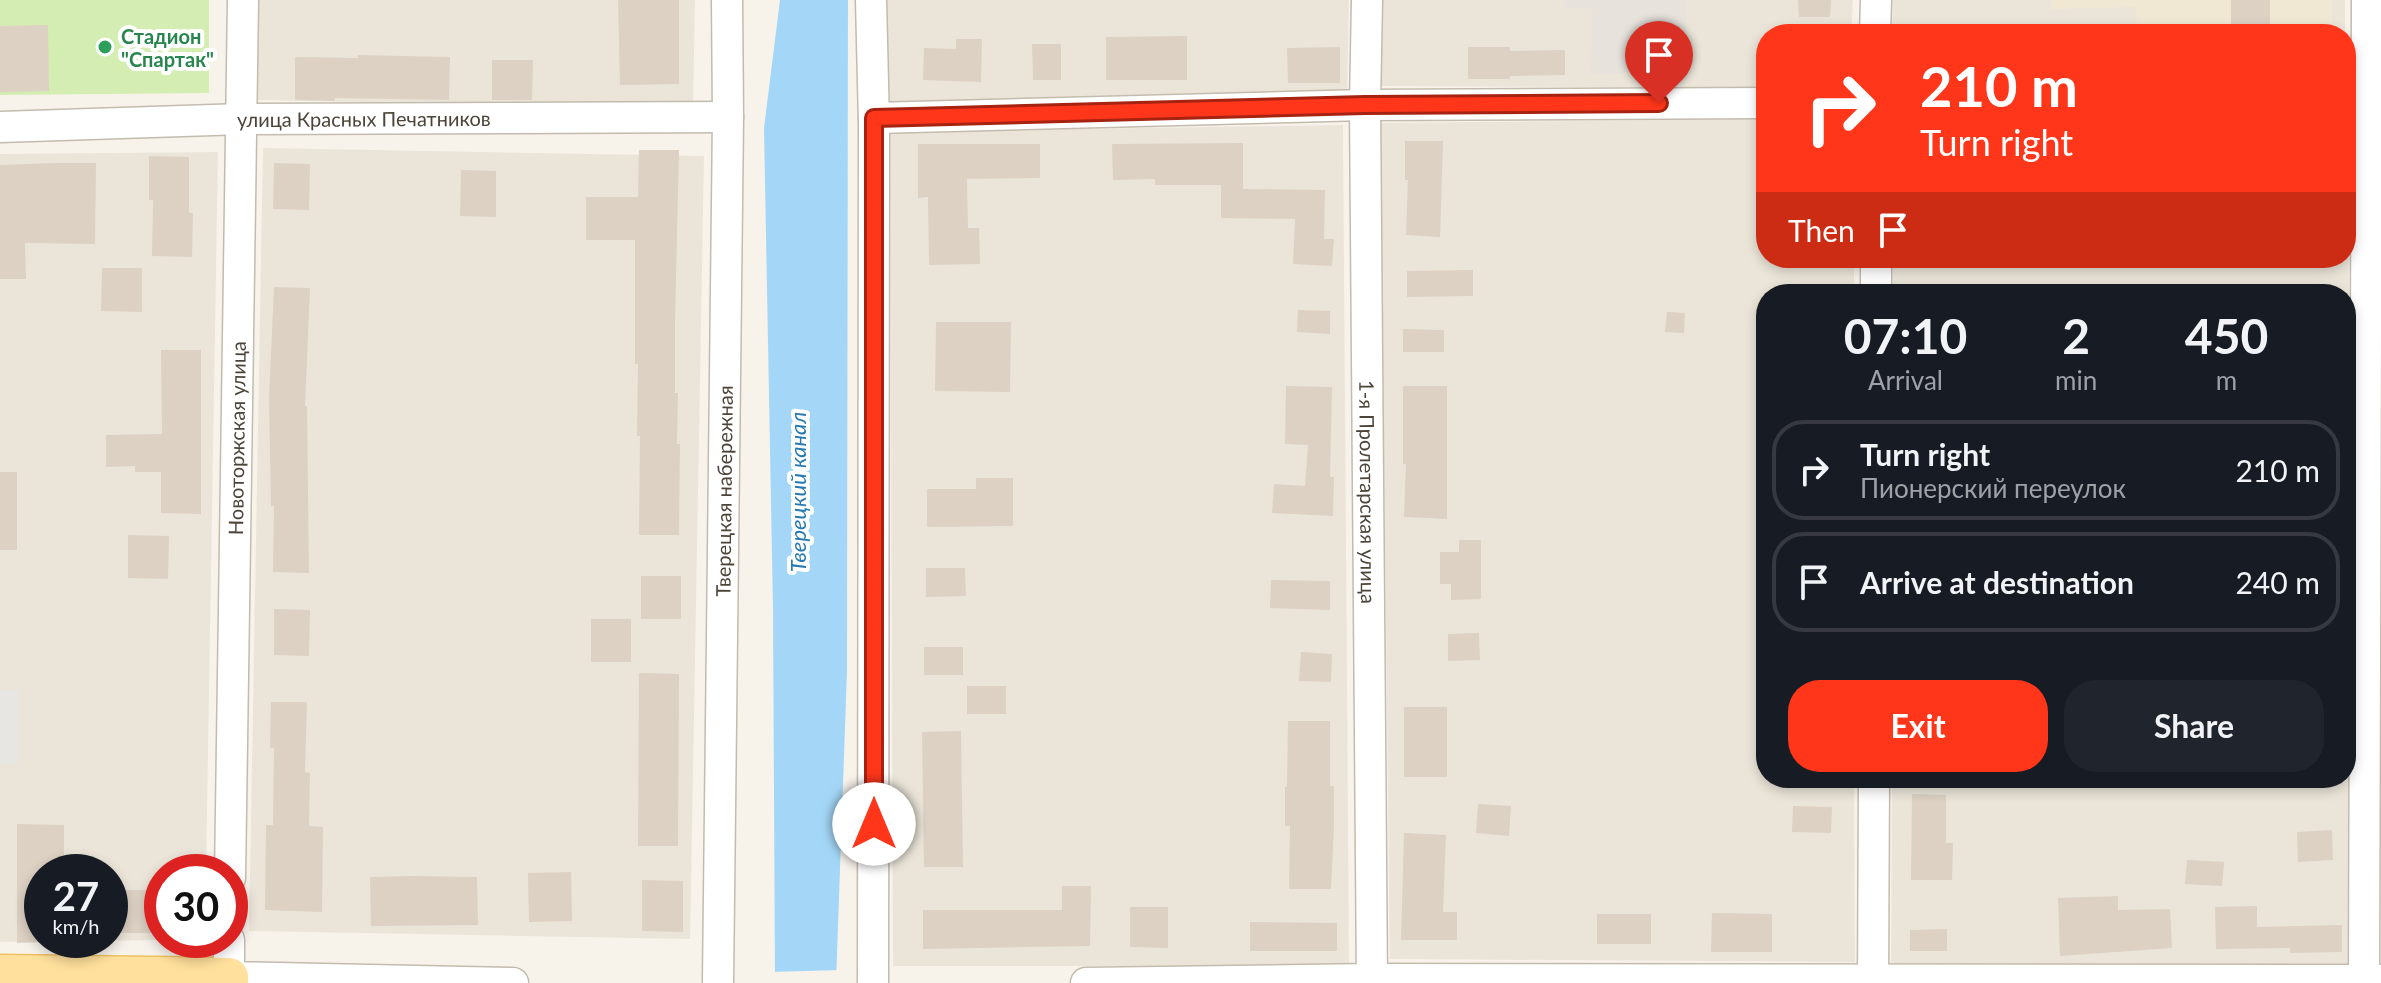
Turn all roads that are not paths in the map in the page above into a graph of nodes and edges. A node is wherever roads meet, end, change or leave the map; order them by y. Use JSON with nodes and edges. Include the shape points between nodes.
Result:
{"nodes":[{"id":1,"x":243,"y":0,"type":"edge"},
{"id":2,"x":727,"y":0,"type":"edge"},
{"id":3,"x":871,"y":0,"type":"edge"},
{"id":4,"x":1367,"y":0,"type":"edge"},
{"id":5,"x":1876,"y":0,"type":"edge"},
{"id":6,"x":2367,"y":0,"type":"edge"},
{"id":7,"x":1875,"y":24,"type":"edge"},
{"id":8,"x":2364,"y":102,"type":"edge"},
{"id":9,"x":1756,"y":103,"type":"edge"},
{"id":10,"x":1365,"y":105,"type":"junction"},
{"id":11,"x":728,"y":117,"type":"junction"},
{"id":12,"x":874,"y":118,"type":"junction"},
{"id":13,"x":243,"y":119,"type":"junction"},
{"id":14,"x":0,"y":127,"type":"edge"},
{"id":15,"x":1874,"y":788,"type":"edge"},
{"id":16,"x":230,"y":854,"type":"edge"},
{"id":17,"x":229,"y":967,"type":"edge"},
{"id":18,"x":0,"y":974,"type":"edge"},
{"id":19,"x":1372,"y":981,"type":"edge"},
{"id":20,"x":2370,"y":981,"type":"edge"},
{"id":21,"x":1873,"y":982,"type":"edge"},
{"id":22,"x":513,"y":983,"type":"edge"},
{"id":23,"x":718,"y":983,"type":"edge"},
{"id":24,"x":873,"y":983,"type":"edge"},
{"id":25,"x":1086,"y":983,"type":"edge"}],
"edges":[{"from":1,"to":13,"type":"street","name":"Новоторжская улица"},
{"from":2,"to":11,"type":"street","name":"Тверецкая набережная"},
{"from":3,"to":12,"type":"street"},
{"from":4,"to":10,"type":"street","name":"1-я Пролетарская улица"},
{"from":5,"to":7,"type":"street"},
{"from":6,"to":8,"type":"street"},
{"from":8,"to":20,"type":"street"},
{"from":9,"to":10,"type":"street"},
{"from":10,"to":12,"type":"street"},
{"from":10,"to":19,"type":"street","name":"1-я Пролетарская улица"},
{"from":11,"to":13,"type":"street","name":"улица Красных Печатников"},
{"from":11,"to":23,"type":"street","name":"Тверецкая набережная"},
{"from":12,"to":24,"type":"street"},
{"from":13,"to":14,"type":"street","name":"улица Красных Печатников"},
{"from":13,"to":16,"type":"street","name":"Новоторжская улица"},
{"from":15,"to":21,"type":"street"},
{"from":17,"to":18,"type":"main road"},
{"from":17,"to":22,"type":"street"},
{"from":19,"to":21,"type":"street"},
{"from":19,"to":25,"type":"street"},
{"from":20,"to":21,"type":"street"}]}
